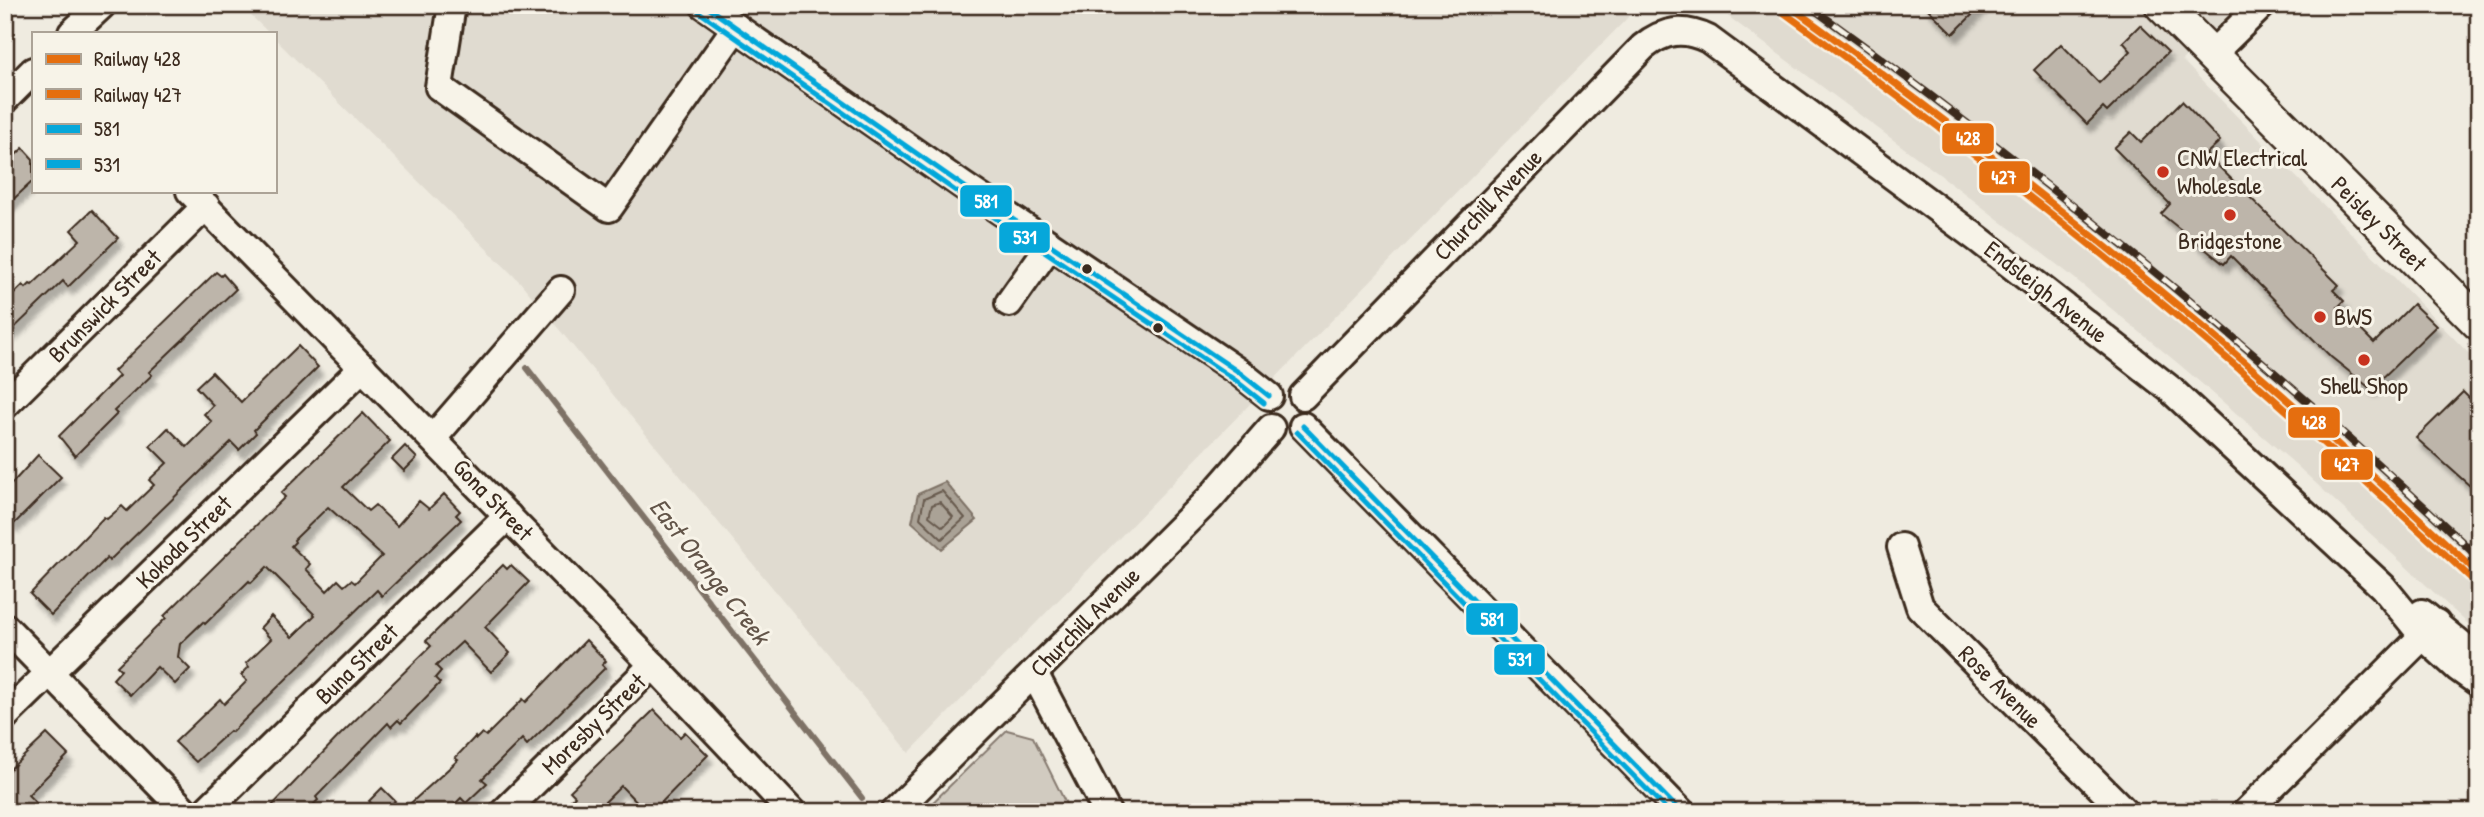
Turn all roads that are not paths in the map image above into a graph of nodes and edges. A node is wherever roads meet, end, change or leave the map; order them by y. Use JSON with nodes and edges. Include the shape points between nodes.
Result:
{"nodes":[{"id":1,"x":102,"y":5,"type":"edge"},
{"id":2,"x":452,"y":5,"type":"edge"},
{"id":3,"x":704,"y":5,"type":"edge"},
{"id":4,"x":2162,"y":5,"type":"edge"},
{"id":5,"x":2262,"y":5,"type":"edge"},
{"id":6,"x":736,"y":27,"type":"junction"},
{"id":7,"x":1683,"y":31,"type":"joint"},
{"id":8,"x":73,"y":32,"type":"edge"},
{"id":9,"x":2211,"y":55,"type":"junction"},
{"id":10,"x":32,"y":72,"type":"edge"},
{"id":11,"x":5,"y":99,"type":"edge"},
{"id":12,"x":198,"y":198,"type":"edge"},
{"id":13,"x":1050,"y":244,"type":"junction"},
{"id":14,"x":561,"y":290,"type":"dead end"},
{"id":15,"x":1009,"y":303,"type":"dead end"},
{"id":16,"x":2479,"y":323,"type":"edge"},
{"id":17,"x":363,"y":367,"type":"junction"},
{"id":18,"x":1269,"y":396,"type":"junction"},
{"id":19,"x":1303,"y":396,"type":"junction"},
{"id":20,"x":5,"y":405,"type":"edge"},
{"id":21,"x":1303,"y":426,"type":"junction"},
{"id":22,"x":1271,"y":428,"type":"junction"},
{"id":23,"x":433,"y":438,"type":"junction"},
{"id":24,"x":508,"y":516,"type":"junction"},
{"id":25,"x":1901,"y":547,"type":"dead end"},
{"id":26,"x":5,"y":627,"type":"edge"},
{"id":27,"x":2430,"y":630,"type":"junction"},
{"id":28,"x":653,"y":665,"type":"junction"},
{"id":29,"x":2472,"y":670,"type":"edge"},
{"id":30,"x":50,"y":672,"type":"junction"},
{"id":31,"x":1034,"y":673,"type":"junction"},
{"id":32,"x":5,"y":716,"type":"edge"},
{"id":33,"x":2338,"y":723,"type":"junction"},
{"id":34,"x":186,"y":812,"type":"edge"},
{"id":35,"x":205,"y":812,"type":"edge"},
{"id":36,"x":503,"y":812,"type":"edge"},
{"id":37,"x":792,"y":812,"type":"edge"},
{"id":38,"x":894,"y":812,"type":"edge"},
{"id":39,"x":1107,"y":812,"type":"edge"},
{"id":40,"x":1681,"y":812,"type":"edge"},
{"id":41,"x":2125,"y":812,"type":"edge"},
{"id":42,"x":2246,"y":812,"type":"edge"}],
"edges":[{"from":1,"to":8,"type":"street"},
{"from":2,"to":6,"type":"street","via":[[439,87],[609,208]]},
{"from":3,"to":6,"type":"street"},
{"from":4,"to":9,"type":"main road","name":"Peisley Street"},
{"from":5,"to":9,"type":"street"},
{"from":6,"to":13,"type":"street"},
{"from":7,"to":19,"type":"street","name":"Churchill Avenue","via":[[1656,37],[1643,47]]},
{"from":7,"to":27,"type":"street","name":"Endsleigh Avenue","via":[[1719,48],[1978,239],[2170,389]]},
{"from":9,"to":16,"type":"main road","name":"Peisley Street"},
{"from":10,"to":11,"type":"street"},
{"from":12,"to":17,"type":"street","name":"Gona Street"},
{"from":12,"to":20,"type":"street","name":"Brunswick Street"},
{"from":13,"to":15,"type":"street"},
{"from":13,"to":18,"type":"street"},
{"from":14,"to":23,"type":"street"},
{"from":17,"to":23,"type":"street","name":"Gona Street"},
{"from":17,"to":30,"type":"street","name":"Kokoda Street"},
{"from":18,"to":19,"type":"street","via":[[1282,389]]},
{"from":18,"to":22,"type":"street","via":[[1264,416]]},
{"from":19,"to":21,"type":"street","via":[[1309,414]]},
{"from":21,"to":22,"type":"street","via":[[1284,434]]},
{"from":21,"to":40,"type":"street"},
{"from":22,"to":31,"type":"street","name":"Churchill Avenue","via":[[1210,498]]},
{"from":23,"to":24,"type":"street","name":"Gona Street"},
{"from":24,"to":28,"type":"street","name":"Gona Street"},
{"from":24,"to":35,"type":"street","name":"Buna Street"},
{"from":25,"to":41,"type":"street","name":"Rose Avenue","via":[[1920,607]]},
{"from":26,"to":30,"type":"street"},
{"from":27,"to":29,"type":"street","name":"Endsleigh Avenue"},
{"from":27,"to":33,"type":"street"},
{"from":28,"to":36,"type":"street","name":"Moresby Street"},
{"from":28,"to":37,"type":"street","name":"Gona Street"},
{"from":29,"to":33,"type":"street","via":[[2429,665],[2411,668],[2391,678]]},
{"from":30,"to":32,"type":"street","name":"Kokoda Street"},
{"from":30,"to":34,"type":"street"},
{"from":31,"to":38,"type":"street","name":"Churchill Avenue"},
{"from":31,"to":39,"type":"street"},
{"from":33,"to":42,"type":"street"}]}
